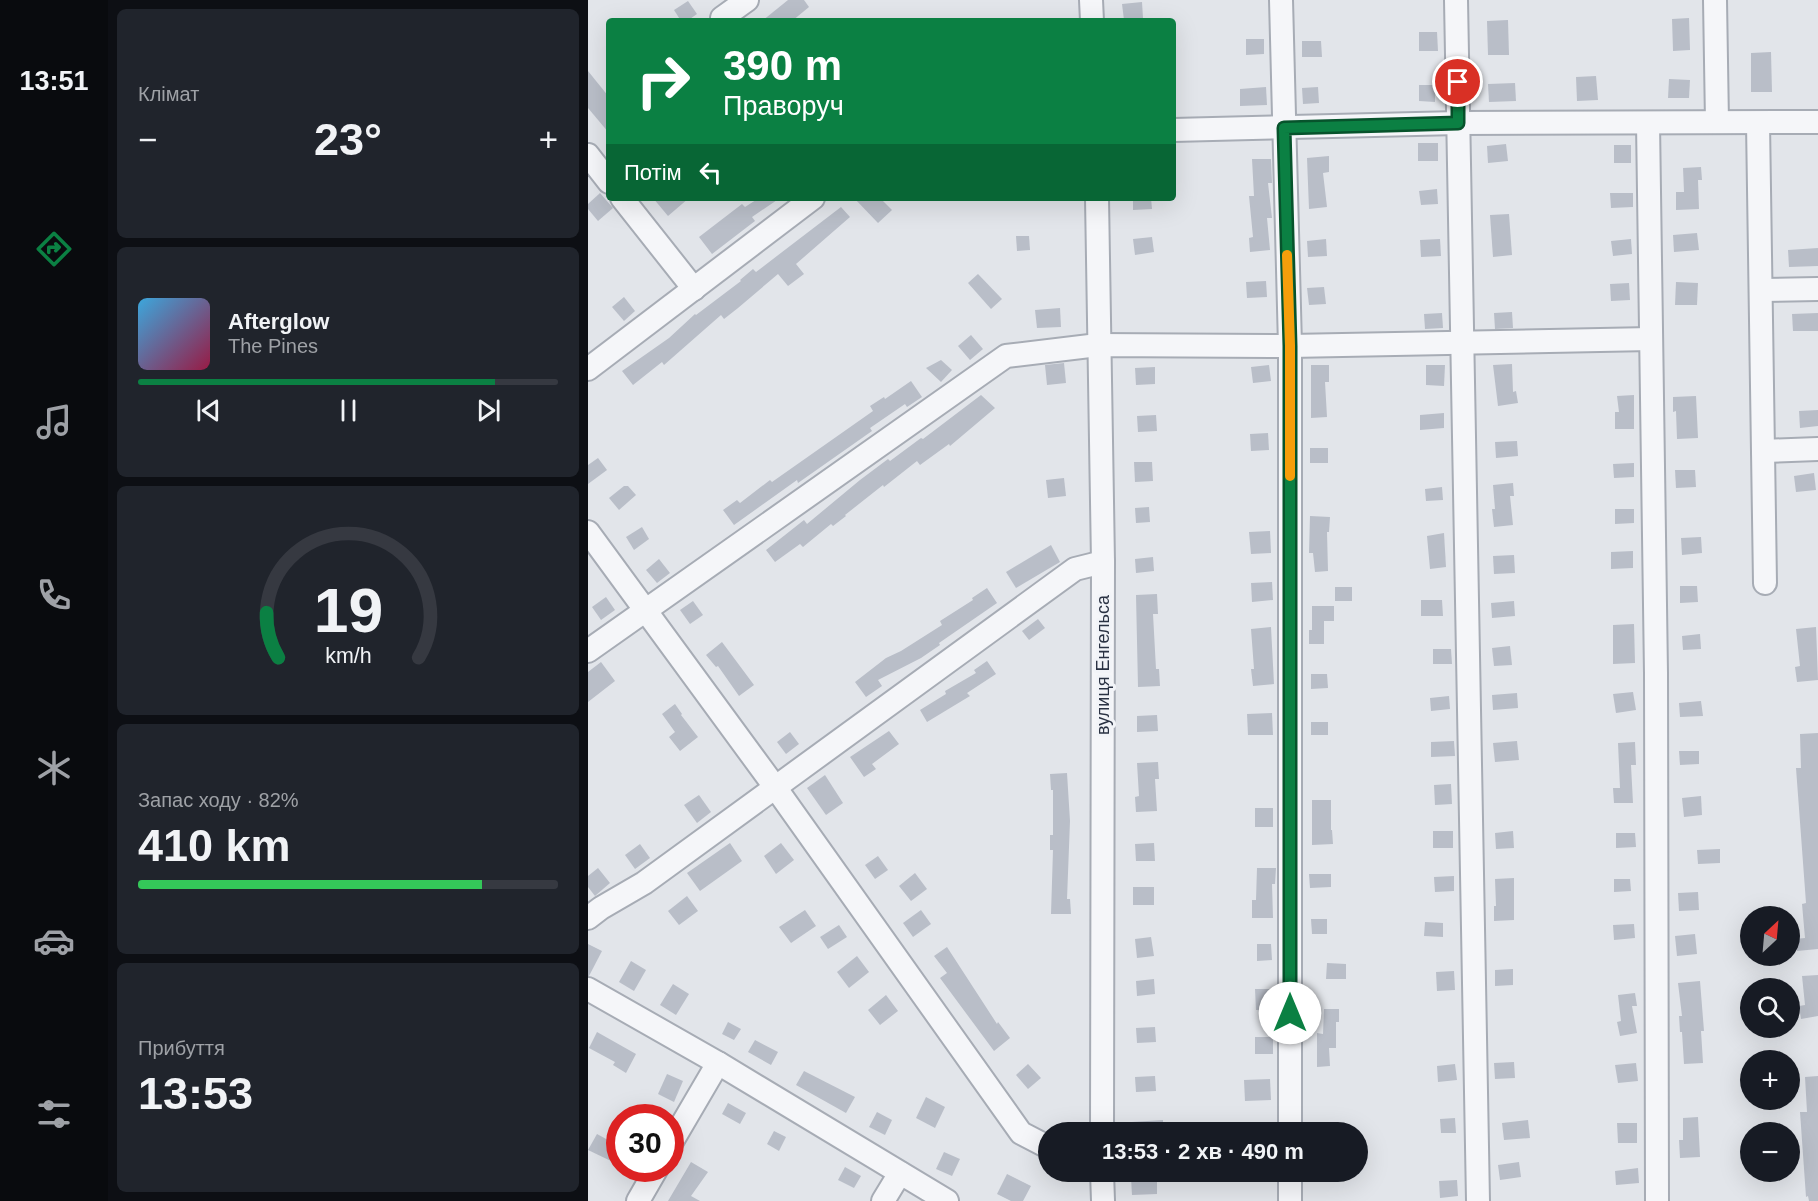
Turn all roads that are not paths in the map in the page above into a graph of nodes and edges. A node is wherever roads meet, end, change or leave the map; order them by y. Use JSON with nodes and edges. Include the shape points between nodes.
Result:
{"nodes":[{"id":1,"x":747,"y":0,"type":"edge"},
{"id":2,"x":1091,"y":0,"type":"edge"},
{"id":3,"x":1281,"y":0,"type":"edge"},
{"id":4,"x":1456,"y":0,"type":"edge"},
{"id":5,"x":1715,"y":0,"type":"edge"},
{"id":6,"x":719,"y":13,"type":"edge"},
{"id":7,"x":1092,"y":18,"type":"edge"},
{"id":8,"x":1717,"y":122,"type":"junction"},
{"id":9,"x":1818,"y":122,"type":"edge"},
{"id":10,"x":1458,"y":123,"type":"junction"},
{"id":11,"x":1648,"y":123,"type":"junction"},
{"id":12,"x":1758,"y":123,"type":"junction"},
{"id":13,"x":1284,"y":128,"type":"junction"},
{"id":14,"x":1176,"y":130,"type":"edge"},
{"id":15,"x":588,"y":155,"type":"edge"},
{"id":16,"x":606,"y":178,"type":"edge"},
{"id":17,"x":624,"y":201,"type":"edge"},
{"id":18,"x":809,"y":201,"type":"edge"},
{"id":19,"x":1097,"y":201,"type":"edge"},
{"id":20,"x":694,"y":289,"type":"junction"},
{"id":21,"x":1818,"y":289,"type":"edge"},
{"id":22,"x":1761,"y":290,"type":"junction"},
{"id":23,"x":1651,"y":339,"type":"junction"},
{"id":24,"x":1463,"y":344,"type":"junction"},
{"id":25,"x":1098,"y":345,"type":"junction"},
{"id":26,"x":1290,"y":346,"type":"junction"},
{"id":27,"x":588,"y":369,"type":"edge"},
{"id":28,"x":1818,"y":448,"type":"edge"},
{"id":29,"x":1763,"y":451,"type":"junction"},
{"id":30,"x":588,"y":532,"type":"edge"},
{"id":31,"x":1103,"y":562,"type":"junction"},
{"id":32,"x":1765,"y":583,"type":"dead end"},
{"id":33,"x":645,"y":611,"type":"junction"},
{"id":34,"x":588,"y":651,"type":"edge"},
{"id":35,"x":775,"y":787,"type":"junction"},
{"id":36,"x":588,"y":918,"type":"edge"},
{"id":37,"x":588,"y":989,"type":"edge"},
{"id":38,"x":718,"y":1063,"type":"junction"},
{"id":39,"x":684,"y":1121,"type":"edge"},
{"id":40,"x":1102,"y":1122,"type":"edge"},
{"id":41,"x":1290,"y":1122,"type":"edge"},
{"id":42,"x":1038,"y":1142,"type":"edge"},
{"id":43,"x":900,"y":1173,"type":"junction"},
{"id":44,"x":649,"y":1182,"type":"edge"},
{"id":45,"x":1102,"y":1182,"type":"edge"},
{"id":46,"x":1290,"y":1182,"type":"edge"},
{"id":47,"x":638,"y":1201,"type":"edge"},
{"id":48,"x":883,"y":1201,"type":"edge"},
{"id":49,"x":947,"y":1201,"type":"edge"},
{"id":50,"x":1103,"y":1201,"type":"edge"},
{"id":51,"x":1290,"y":1201,"type":"edge"},
{"id":52,"x":1478,"y":1201,"type":"edge"},
{"id":53,"x":1657,"y":1201,"type":"edge"}],
"edges":[{"from":1,"to":6,"type":"street"},
{"from":2,"to":7,"type":"street"},
{"from":3,"to":13,"type":"street"},
{"from":4,"to":10,"type":"street"},
{"from":5,"to":8,"type":"street"},
{"from":8,"to":11,"type":"street"},
{"from":8,"to":12,"type":"street"},
{"from":9,"to":12,"type":"street"},
{"from":10,"to":11,"type":"street"},
{"from":10,"to":13,"type":"street"},
{"from":10,"to":24,"type":"street"},
{"from":11,"to":23,"type":"street"},
{"from":12,"to":22,"type":"street"},
{"from":13,"to":14,"type":"street"},
{"from":13,"to":26,"type":"street"},
{"from":15,"to":16,"type":"street"},
{"from":17,"to":20,"type":"street"},
{"from":18,"to":20,"type":"street"},
{"from":19,"to":25,"type":"street","name":"вулиця Енгельса"},
{"from":20,"to":27,"type":"street"},
{"from":21,"to":22,"type":"street"},
{"from":22,"to":29,"type":"street"},
{"from":23,"to":24,"type":"street"},
{"from":23,"to":53,"type":"street"},
{"from":24,"to":26,"type":"street"},
{"from":24,"to":52,"type":"street"},
{"from":25,"to":26,"type":"street"},
{"from":25,"to":31,"type":"street","name":"вулиця Енгельса"},
{"from":25,"to":33,"type":"street","via":[[1006,356]]},
{"from":26,"to":41,"type":"street"},
{"from":28,"to":29,"type":"street"},
{"from":29,"to":32,"type":"street"},
{"from":30,"to":33,"type":"street"},
{"from":31,"to":35,"type":"street","via":[[1075,569]]},
{"from":31,"to":40,"type":"street","name":"вулиця Енгельса"},
{"from":33,"to":34,"type":"street"},
{"from":33,"to":35,"type":"street"},
{"from":35,"to":36,"type":"street","via":[[644,883]]},
{"from":35,"to":42,"type":"street","via":[[1021,1133]]},
{"from":37,"to":38,"type":"street"},
{"from":38,"to":39,"type":"street"},
{"from":38,"to":43,"type":"street"},
{"from":43,"to":48,"type":"street"},
{"from":43,"to":49,"type":"street"},
{"from":44,"to":47,"type":"street"},
{"from":45,"to":50,"type":"street"},
{"from":46,"to":51,"type":"street"}]}
